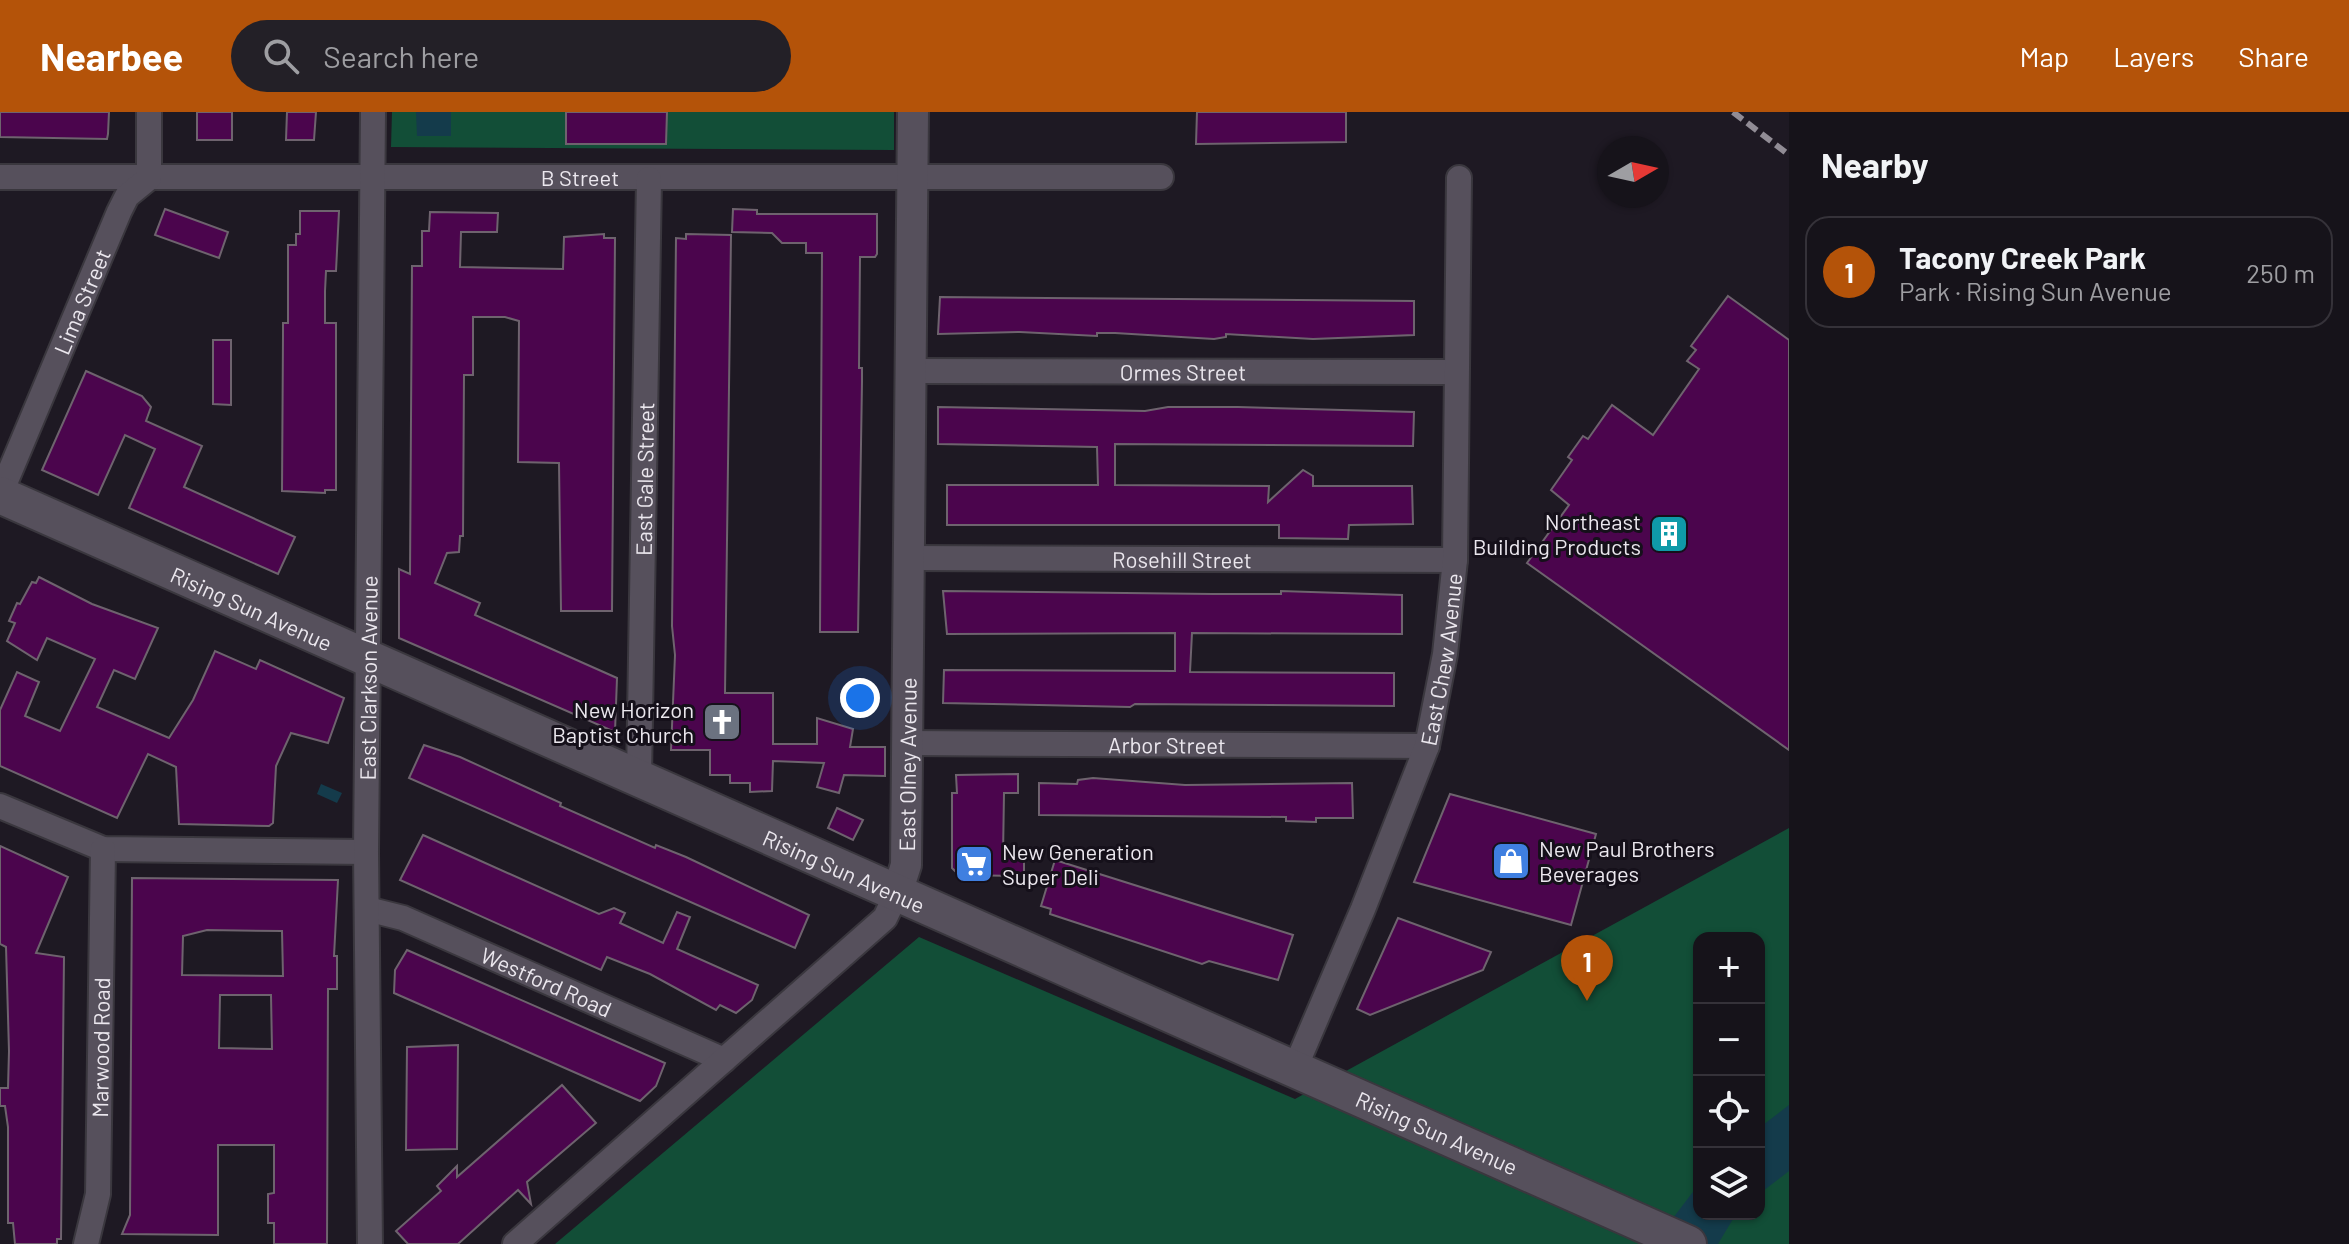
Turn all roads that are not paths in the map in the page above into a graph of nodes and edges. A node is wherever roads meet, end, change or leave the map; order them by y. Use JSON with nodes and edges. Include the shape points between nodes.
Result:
{"nodes":[{"id":1,"x":149,"y":112,"type":"edge"},
{"id":2,"x":373,"y":112,"type":"edge"},
{"id":3,"x":913,"y":112,"type":"edge"},
{"id":4,"x":0,"y":177,"type":"edge"},
{"id":5,"x":1161,"y":177,"type":"dead end"},
{"id":6,"x":149,"y":178,"type":"junction"},
{"id":7,"x":1459,"y":178,"type":"dead end"},
{"id":8,"x":373,"y":179,"type":"junction"},
{"id":9,"x":649,"y":179,"type":"junction"},
{"id":10,"x":912,"y":179,"type":"junction"},
{"id":11,"x":911,"y":371,"type":"junction"},
{"id":12,"x":1456,"y":372,"type":"junction"},
{"id":13,"x":0,"y":495,"type":"edge"},
{"id":14,"x":910,"y":558,"type":"junction"},
{"id":15,"x":1455,"y":560,"type":"junction"},
{"id":16,"x":369,"y":663,"type":"junction"},
{"id":17,"x":907,"y":743,"type":"junction"},
{"id":18,"x":1427,"y":746,"type":"junction"},
{"id":19,"x":639,"y":777,"type":"junction"},
{"id":20,"x":0,"y":806,"type":"edge"},
{"id":21,"x":103,"y":849,"type":"junction"},
{"id":22,"x":366,"y":852,"type":"junction"},
{"id":23,"x":897,"y":893,"type":"junction"},
{"id":24,"x":367,"y":909,"type":"junction"},
{"id":25,"x":724,"y":1060,"type":"junction"},
{"id":26,"x":1295,"y":1068,"type":"junction"},
{"id":27,"x":86,"y":1244,"type":"edge"},
{"id":28,"x":370,"y":1244,"type":"edge"},
{"id":29,"x":515,"y":1244,"type":"edge"},
{"id":30,"x":1688,"y":1244,"type":"edge"}],
"edges":[{"from":1,"to":6,"type":"street"},
{"from":2,"to":8,"type":"street","name":"East Clarkson Avenue"},
{"from":3,"to":10,"type":"street","name":"East Olney Avenue"},
{"from":4,"to":6,"type":"street","name":"B Street"},
{"from":5,"to":10,"type":"street","name":"B Street"},
{"from":6,"to":8,"type":"street","name":"B Street"},
{"from":6,"to":13,"type":"street","name":"Lima Street","via":[[127,196],[119,212]]},
{"from":7,"to":12,"type":"street","name":"East Chew Avenue"},
{"from":8,"to":9,"type":"street","name":"B Street"},
{"from":8,"to":16,"type":"street","name":"East Clarkson Avenue"},
{"from":9,"to":10,"type":"street","name":"B Street"},
{"from":9,"to":19,"type":"street","name":"East Gale Street"},
{"from":10,"to":11,"type":"street","name":"East Olney Avenue"},
{"from":11,"to":12,"type":"street","name":"Ormes Street"},
{"from":11,"to":14,"type":"street","name":"East Olney Avenue"},
{"from":12,"to":15,"type":"street","name":"East Chew Avenue"},
{"from":13,"to":16,"type":"main road","name":"Rising Sun Avenue"},
{"from":14,"to":15,"type":"street","name":"Rosehill Street"},
{"from":14,"to":17,"type":"street","name":"East Olney Avenue"},
{"from":15,"to":18,"type":"street","name":"East Chew Avenue","via":[[1445,654]]},
{"from":16,"to":19,"type":"main road","name":"Rising Sun Avenue"},
{"from":16,"to":22,"type":"street","name":"East Clarkson Avenue"},
{"from":17,"to":18,"type":"street","name":"Arbor Street"},
{"from":17,"to":23,"type":"street","name":"East Olney Avenue","via":[[906,865]]},
{"from":18,"to":26,"type":"street","name":"East Chew Avenue"},
{"from":19,"to":23,"type":"main road","name":"Rising Sun Avenue"},
{"from":20,"to":21,"type":"street"},
{"from":21,"to":22,"type":"street"},
{"from":21,"to":27,"type":"street","name":"Marwood Road","via":[[98,1194]]},
{"from":22,"to":24,"type":"street","name":"East Clarkson Avenue"},
{"from":23,"to":25,"type":"street","name":"East Olney Avenue","via":[[885,918]]},
{"from":23,"to":26,"type":"main road","name":"Rising Sun Avenue"},
{"from":24,"to":25,"type":"street","name":"Westford Road","via":[[403,918]]},
{"from":24,"to":28,"type":"street","name":"East Clarkson Avenue"},
{"from":25,"to":29,"type":"street","name":"East Olney Avenue"},
{"from":26,"to":30,"type":"main road","name":"Rising Sun Avenue"}]}
